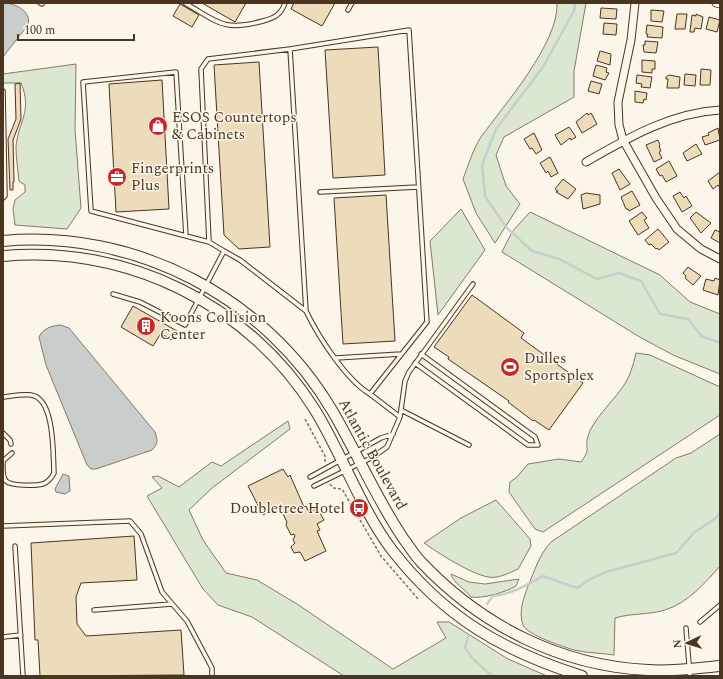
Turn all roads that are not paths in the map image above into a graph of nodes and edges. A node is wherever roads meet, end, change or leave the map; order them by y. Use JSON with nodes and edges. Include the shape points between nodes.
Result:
{"nodes":[{"id":1,"x":185,"y":3,"type":"edge"},
{"id":2,"x":285,"y":3,"type":"edge"},
{"id":3,"x":352,"y":3,"type":"edge"},
{"id":4,"x":635,"y":3,"type":"edge"},
{"id":5,"x":716,"y":3,"type":"edge"},
{"id":6,"x":720,"y":4,"type":"edge"},
{"id":7,"x":348,"y":10,"type":"dead end"},
{"id":8,"x":290,"y":49,"type":"junction"},
{"id":9,"x":3,"y":91,"type":"edge"},
{"id":10,"x":720,"y":110,"type":"edge"},
{"id":11,"x":623,"y":140,"type":"junction"},
{"id":12,"x":586,"y":162,"type":"dead end"},
{"id":13,"x":418,"y":187,"type":"junction"},
{"id":14,"x":320,"y":192,"type":"dead end"},
{"id":15,"x":3,"y":198,"type":"edge"},
{"id":16,"x":186,"y":236,"type":"junction"},
{"id":17,"x":3,"y":241,"type":"edge"},
{"id":18,"x":210,"y":242,"type":"junction"},
{"id":19,"x":224,"y":250,"type":"junction"},
{"id":20,"x":3,"y":256,"type":"edge"},
{"id":21,"x":720,"y":259,"type":"edge"},
{"id":22,"x":473,"y":284,"type":"dead end"},
{"id":23,"x":207,"y":286,"type":"junction"},
{"id":24,"x":113,"y":294,"type":"dead end"},
{"id":25,"x":200,"y":298,"type":"junction"},
{"id":26,"x":306,"y":311,"type":"junction"},
{"id":27,"x":402,"y":354,"type":"junction"},
{"id":28,"x":421,"y":354,"type":"junction"},
{"id":29,"x":336,"y":358,"type":"junction"},
{"id":30,"x":415,"y":363,"type":"junction"},
{"id":31,"x":370,"y":394,"type":"junction"},
{"id":32,"x":3,"y":397,"type":"edge"},
{"id":33,"x":401,"y":410,"type":"junction"},
{"id":34,"x":400,"y":417,"type":"junction"},
{"id":35,"x":3,"y":433,"type":"edge"},
{"id":36,"x":393,"y":434,"type":"junction"},
{"id":37,"x":11,"y":444,"type":"dead end"},
{"id":38,"x":469,"y":445,"type":"dead end"},
{"id":39,"x":12,"y":453,"type":"dead end"},
{"id":40,"x":354,"y":453,"type":"junction"},
{"id":41,"x":342,"y":460,"type":"junction"},
{"id":42,"x":3,"y":462,"type":"edge"},
{"id":43,"x":359,"y":464,"type":"junction"},
{"id":44,"x":347,"y":470,"type":"junction"},
{"id":45,"x":310,"y":477,"type":"dead end"},
{"id":46,"x":314,"y":486,"type":"dead end"},
{"id":47,"x":3,"y":526,"type":"edge"},
{"id":48,"x":15,"y":546,"type":"dead end"},
{"id":49,"x":172,"y":604,"type":"junction"},
{"id":50,"x":720,"y":605,"type":"edge"},
{"id":51,"x":94,"y":610,"type":"dead end"},
{"id":52,"x":700,"y":622,"type":"dead end"},
{"id":53,"x":686,"y":628,"type":"dead end"},
{"id":54,"x":21,"y":635,"type":"junction"},
{"id":55,"x":3,"y":637,"type":"edge"},
{"id":56,"x":720,"y":666,"type":"edge"},
{"id":57,"x":690,"y":673,"type":"edge"},
{"id":58,"x":24,"y":676,"type":"edge"},
{"id":59,"x":212,"y":676,"type":"edge"},
{"id":60,"x":582,"y":676,"type":"edge"}],
"edges":[{"from":1,"to":2,"type":"lane","via":[[231,27],[275,18]]},
{"from":3,"to":7,"type":"lane"},
{"from":4,"to":11,"type":"street","via":[[630,47],[618,102],[619,125]]},
{"from":5,"to":6,"type":"street"},
{"from":8,"to":13,"type":"lane","via":[[409,30]]},
{"from":8,"to":18,"type":"lane","via":[[208,59],[200,69]]},
{"from":8,"to":26,"type":"lane"},
{"from":9,"to":15,"type":"lane"},
{"from":10,"to":11,"type":"street","via":[[680,117]]},
{"from":11,"to":12,"type":"street"},
{"from":11,"to":21,"type":"street","via":[[677,229],[701,249]]},
{"from":13,"to":14,"type":"lane"},
{"from":13,"to":27,"type":"lane","via":[[427,322]]},
{"from":16,"to":16,"type":"lane","via":[[91,211],[83,82],[176,72]]},
{"from":16,"to":18,"type":"lane"},
{"from":17,"to":23,"type":"main road","name":"Atlantic Boulevard","via":[[48,240],[107,247],[152,260]]},
{"from":18,"to":19,"type":"lane"},
{"from":19,"to":23,"type":"lane"},
{"from":19,"to":26,"type":"lane"},
{"from":20,"to":25,"type":"main road","name":"Atlantic Boulevard","via":[[42,254],[93,260],[151,276]]},
{"from":22,"to":28,"type":"lane"},
{"from":23,"to":25,"type":"lane"},
{"from":23,"to":40,"type":"main road","name":"Atlantic Boulevard","via":[[262,326],[290,352],[321,393]]},
{"from":24,"to":25,"type":"lane","via":[[140,302],[185,325]]},
{"from":25,"to":41,"type":"main road","name":"Atlantic Boulevard","via":[[242,327],[285,368],[316,411]]},
{"from":26,"to":29,"type":"lane","via":[[316,331]]},
{"from":27,"to":29,"type":"lane"},
{"from":27,"to":31,"type":"lane"},
{"from":28,"to":30,"type":"lane"},
{"from":28,"to":30,"type":"lane","via":[[535,437],[538,445],[528,445]]},
{"from":29,"to":31,"type":"lane","via":[[349,377]]},
{"from":30,"to":33,"type":"lane","via":[[405,381]]},
{"from":31,"to":34,"type":"lane"},
{"from":32,"to":42,"type":"lane","via":[[31,395],[43,403],[49,415],[53,437],[54,473],[43,484],[14,485],[4,478]]},
{"from":33,"to":34,"type":"lane"},
{"from":33,"to":38,"type":"lane"},
{"from":34,"to":36,"type":"lane"},
{"from":35,"to":37,"type":"lane"},
{"from":36,"to":40,"type":"lane"},
{"from":36,"to":43,"type":"lane","via":[[387,447]]},
{"from":39,"to":42,"type":"lane"},
{"from":40,"to":41,"type":"lane"},
{"from":40,"to":43,"type":"main road","name":"Atlantic Boulevard"},
{"from":41,"to":44,"type":"main road","name":"Atlantic Boulevard"},
{"from":41,"to":45,"type":"lane"},
{"from":43,"to":44,"type":"lane"},
{"from":43,"to":57,"type":"main road","name":"Atlantic Boulevard","via":[[420,562],[455,594],[504,629],[549,650],[593,663]]},
{"from":44,"to":46,"type":"lane"},
{"from":44,"to":60,"type":"main road","name":"Atlantic Boulevard","via":[[391,548],[417,579],[451,610],[475,630],[502,645],[548,666]]},
{"from":47,"to":49,"type":"lane","via":[[130,521],[141,534],[162,592]]},
{"from":48,"to":54,"type":"lane"},
{"from":49,"to":51,"type":"lane"},
{"from":49,"to":59,"type":"lane","via":[[187,621],[212,668]]},
{"from":50,"to":52,"type":"lane"},
{"from":53,"to":57,"type":"lane"},
{"from":54,"to":55,"type":"lane"},
{"from":54,"to":58,"type":"lane"},
{"from":56,"to":57,"type":"main road","name":"Atlantic Boulevard"}]}
